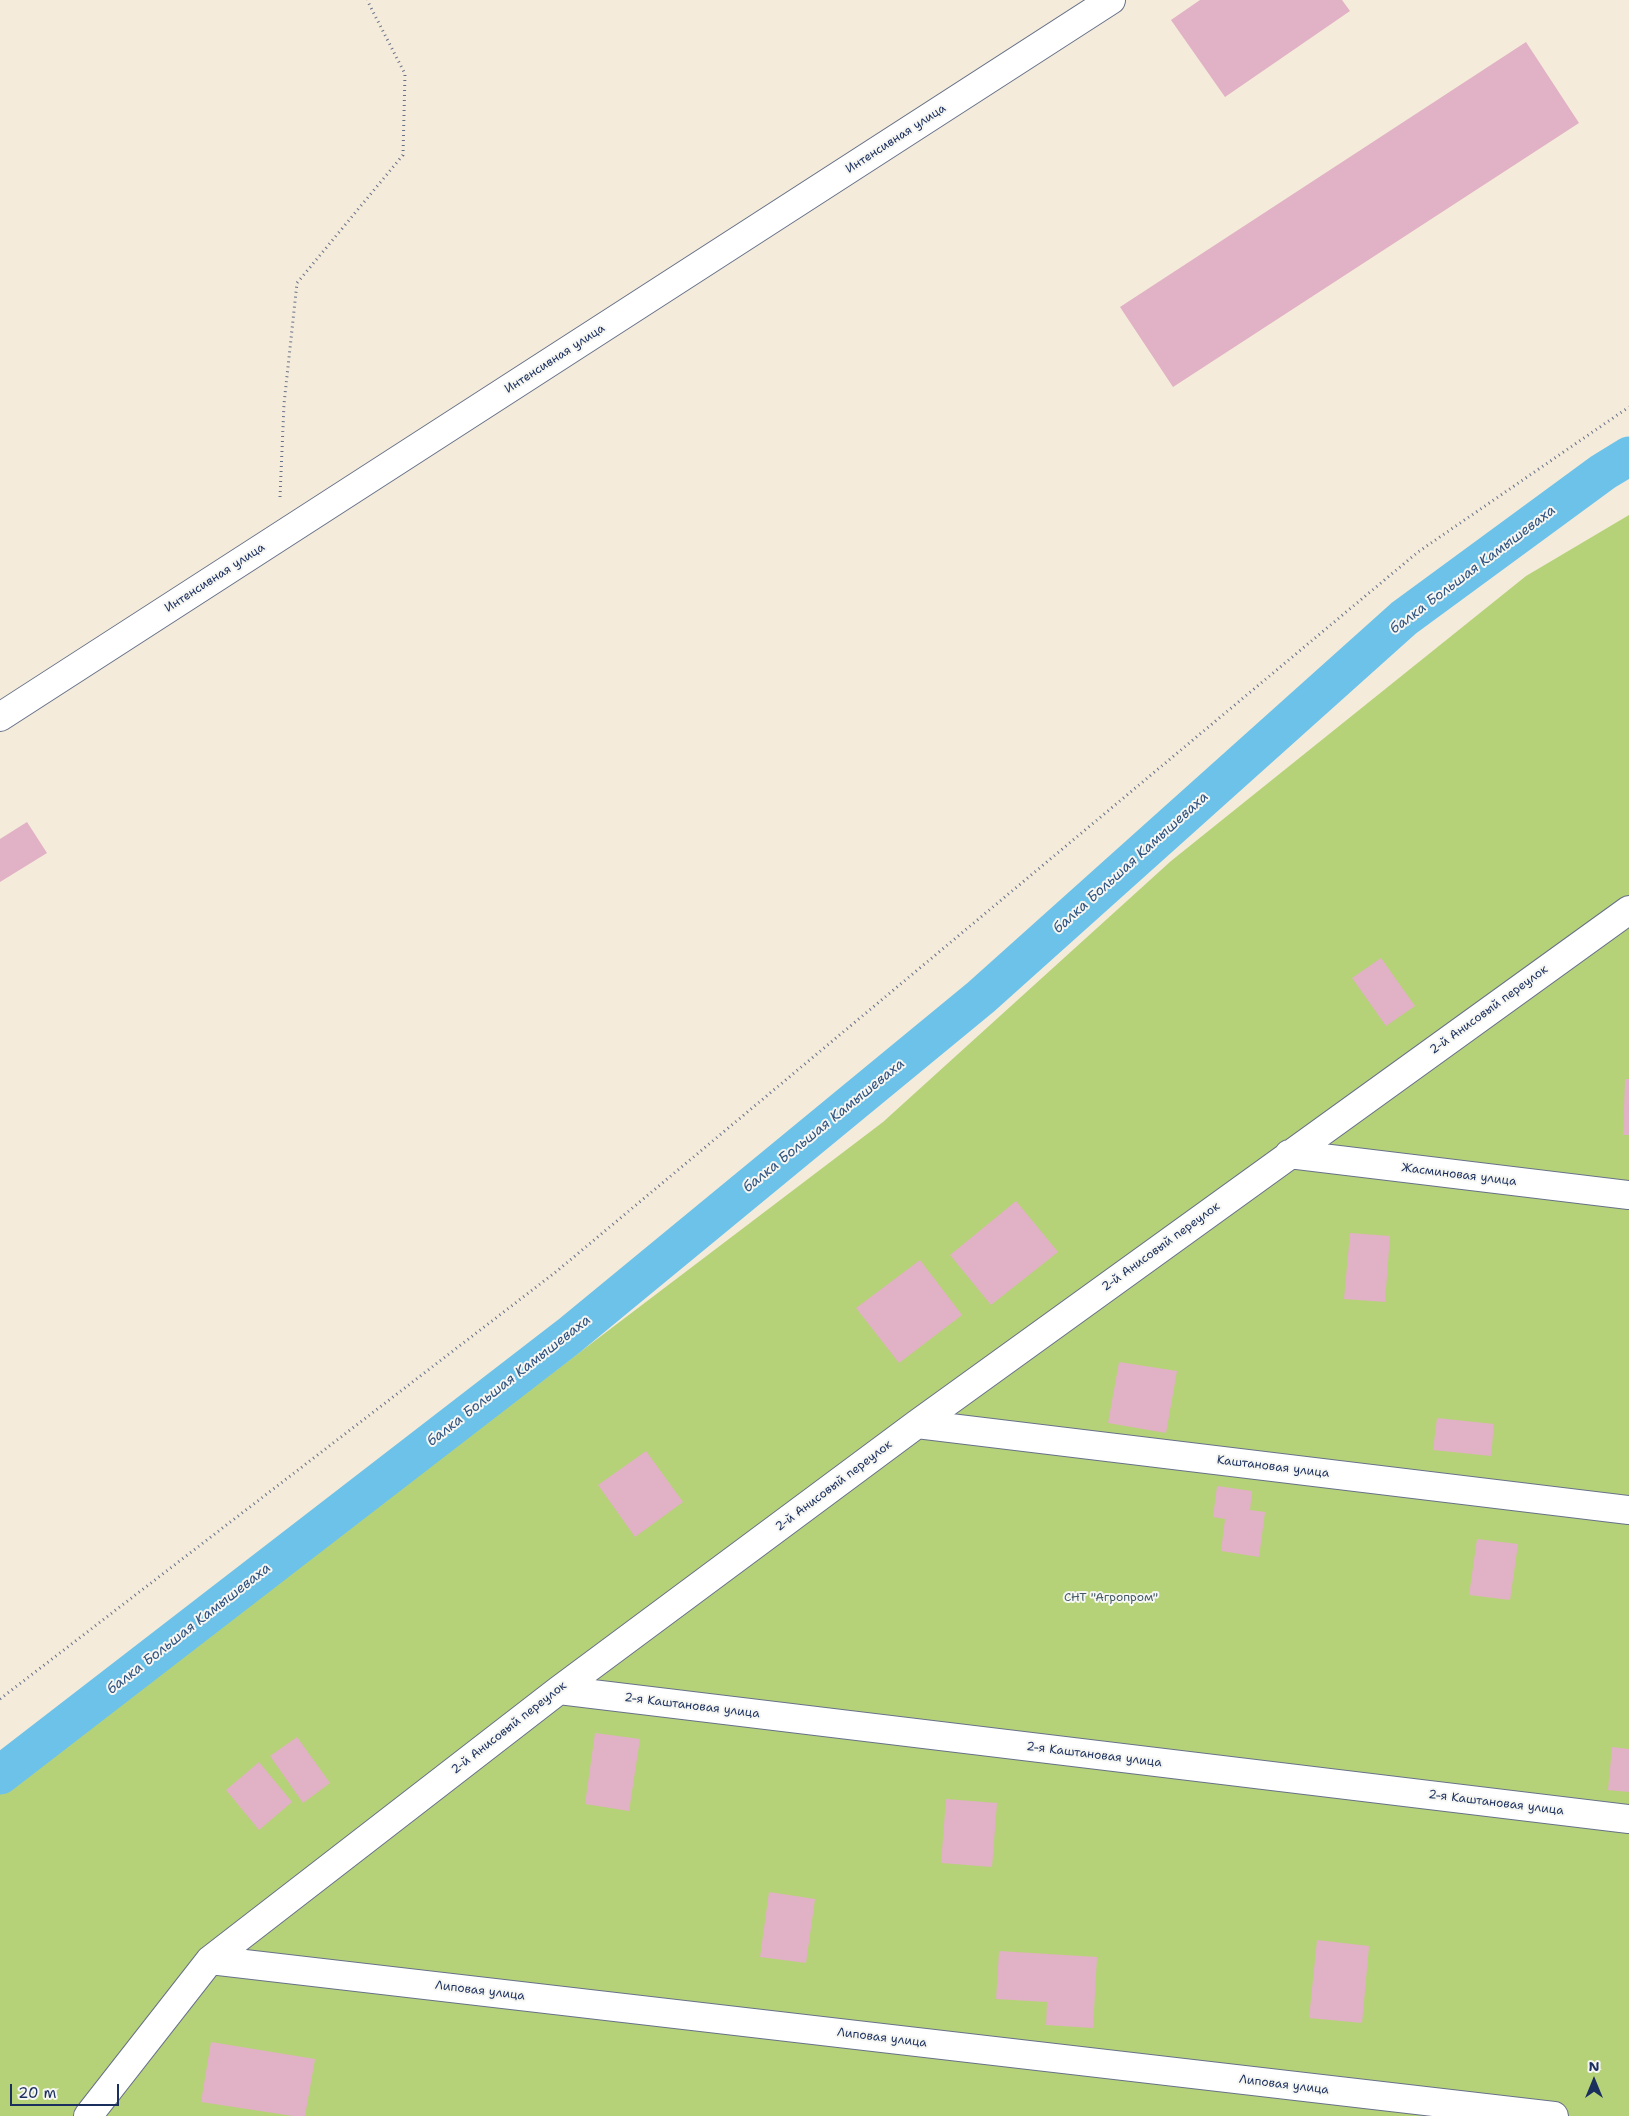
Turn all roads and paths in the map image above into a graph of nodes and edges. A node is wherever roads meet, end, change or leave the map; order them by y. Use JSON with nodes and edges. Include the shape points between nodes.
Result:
{"nodes":[{"id":1,"x":367,"y":0,"type":"edge"},
{"id":2,"x":1111,"y":0,"type":"edge"},
{"id":3,"x":1629,"y":407,"type":"edge"},
{"id":4,"x":278,"y":538,"type":"junction"},
{"id":5,"x":0,"y":718,"type":"edge"},
{"id":6,"x":1629,"y":910,"type":"edge"},
{"id":7,"x":1289,"y":1154,"type":"junction"},
{"id":8,"x":1629,"y":1195,"type":"edge"},
{"id":9,"x":917,"y":1424,"type":"junction"},
{"id":10,"x":1629,"y":1510,"type":"edge"},
{"id":11,"x":558,"y":1690,"type":"junction"},
{"id":12,"x":0,"y":1699,"type":"edge"},
{"id":13,"x":1629,"y":1819,"type":"edge"},
{"id":14,"x":210,"y":1960,"type":"junction"},
{"id":15,"x":88,"y":2116,"type":"edge"},
{"id":16,"x":1554,"y":2116,"type":"edge"}],
"edges":[{"from":1,"to":4,"type":"path","via":[[405,74],[403,156],[297,283],[284,404]]},
{"from":2,"to":4,"type":"lane","name":"Интенсивная улица"},
{"from":3,"to":12,"type":"path","via":[[1418,552],[557,1271]]},
{"from":4,"to":5,"type":"lane","name":"Интенсивная улица"},
{"from":6,"to":7,"type":"lane","name":"2-й Анисовый переулок"},
{"from":7,"to":8,"type":"lane","name":"Жасминовая улица"},
{"from":7,"to":9,"type":"lane","name":"2-й Анисовый переулок"},
{"from":9,"to":10,"type":"lane","name":"Каштановая улица"},
{"from":9,"to":11,"type":"lane","name":"2-й Анисовый переулок"},
{"from":11,"to":13,"type":"lane","name":"2-я Каштановая улица"},
{"from":11,"to":14,"type":"lane","name":"2-й Анисовый переулок"},
{"from":14,"to":15,"type":"lane","name":"2-й Анисовый переулок"},
{"from":14,"to":16,"type":"lane","name":"Липовая улица"}]}
